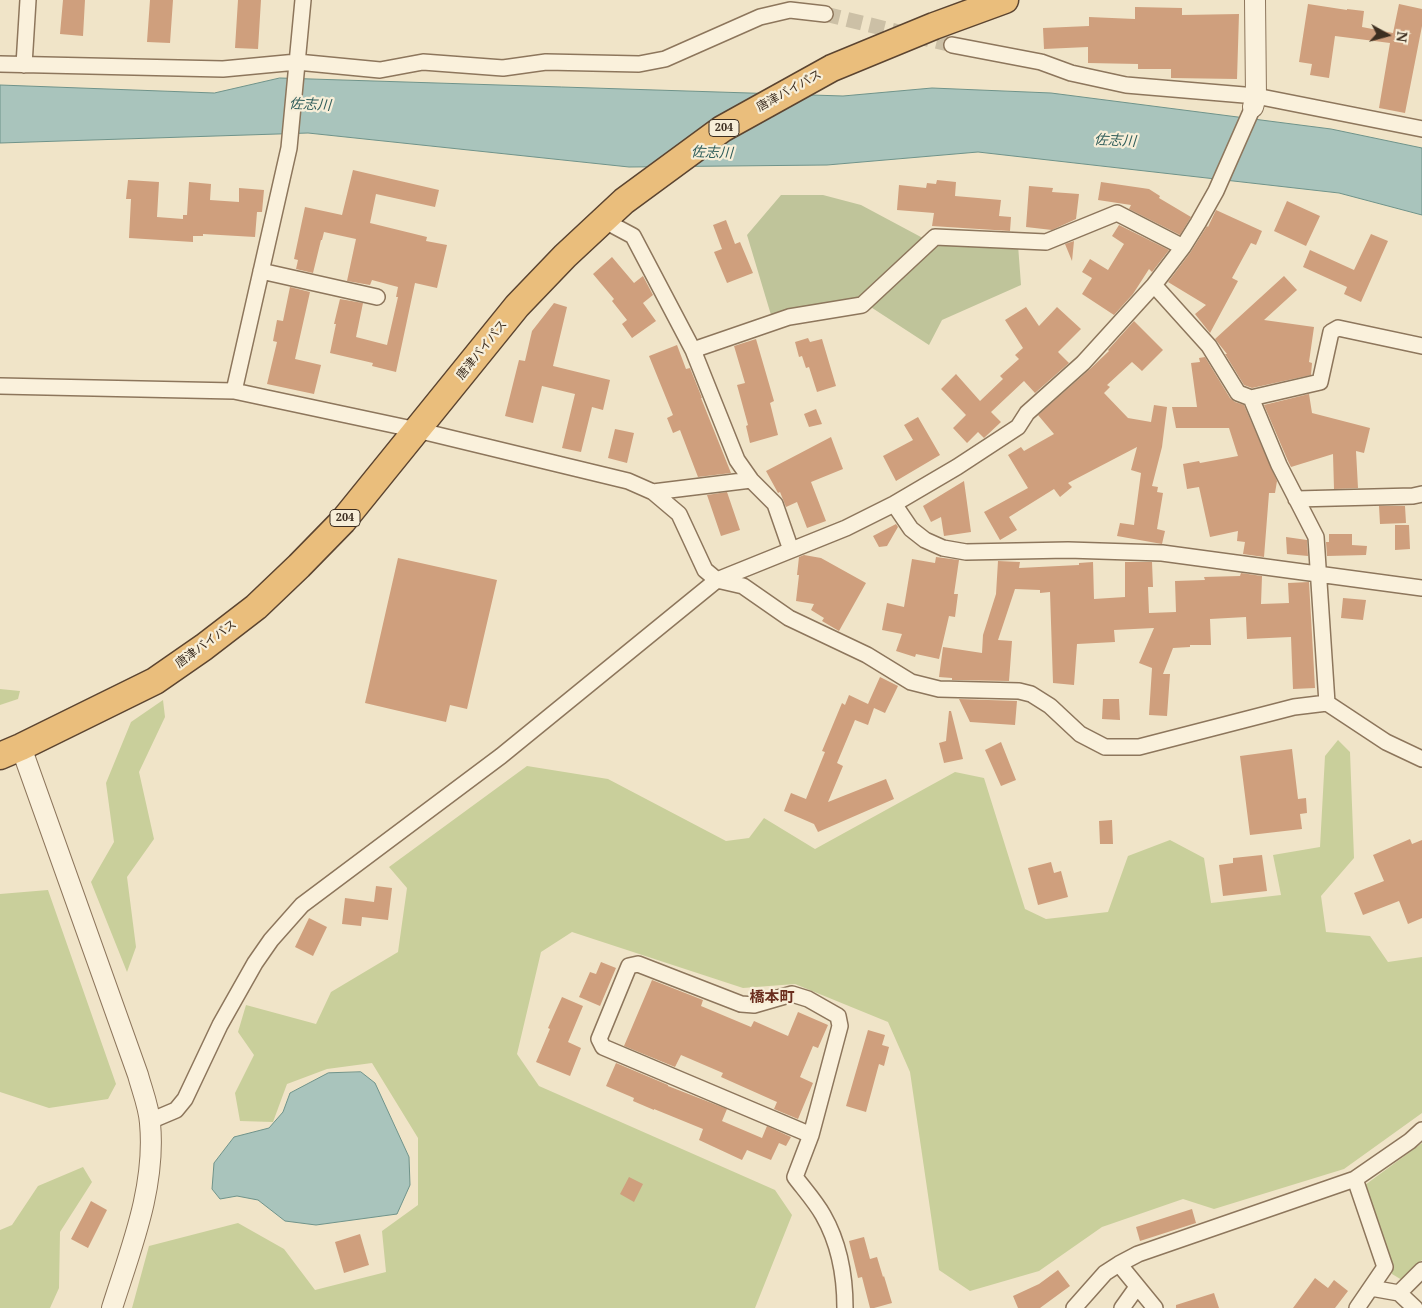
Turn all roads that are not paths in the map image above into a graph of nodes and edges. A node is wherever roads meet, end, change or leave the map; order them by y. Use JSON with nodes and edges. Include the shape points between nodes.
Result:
{"nodes":[{"id":1,"x":28,"y":0,"type":"edge"},
{"id":2,"x":303,"y":0,"type":"edge"},
{"id":3,"x":1005,"y":0,"type":"edge"},
{"id":4,"x":1255,"y":0,"type":"edge"},
{"id":5,"x":826,"y":14,"type":"tunnel mouth"},
{"id":6,"x":952,"y":45,"type":"tunnel mouth"},
{"id":7,"x":297,"y":62,"type":"junction"},
{"id":8,"x":0,"y":64,"type":"edge"},
{"id":9,"x":24,"y":65,"type":"junction"},
{"id":10,"x":1254,"y":102,"type":"junction"},
{"id":11,"x":1422,"y":128,"type":"edge"},
{"id":12,"x":603,"y":220,"type":"junction"},
{"id":13,"x":1183,"y":247,"type":"junction"},
{"id":14,"x":261,"y":271,"type":"junction"},
{"id":15,"x":1154,"y":286,"type":"junction"},
{"id":16,"x":377,"y":297,"type":"dead end"},
{"id":17,"x":1422,"y":346,"type":"edge"},
{"id":18,"x":693,"y":350,"type":"junction"},
{"id":19,"x":0,"y":386,"type":"edge"},
{"id":20,"x":234,"y":391,"type":"junction"},
{"id":21,"x":1251,"y":398,"type":"junction"},
{"id":22,"x":417,"y":430,"type":"junction"},
{"id":23,"x":751,"y":480,"type":"junction"},
{"id":24,"x":653,"y":492,"type":"junction"},
{"id":25,"x":1422,"y":494,"type":"edge"},
{"id":26,"x":1296,"y":499,"type":"junction"},
{"id":27,"x":894,"y":504,"type":"junction"},
{"id":28,"x":791,"y":550,"type":"junction"},
{"id":29,"x":1319,"y":574,"type":"junction"},
{"id":30,"x":717,"y":580,"type":"junction"},
{"id":31,"x":1422,"y":588,"type":"edge"},
{"id":32,"x":1326,"y":704,"type":"junction"},
{"id":33,"x":11,"y":751,"type":"edge"},
{"id":34,"x":1422,"y":759,"type":"edge"},
{"id":35,"x":150,"y":1121,"type":"junction"},
{"id":36,"x":1422,"y":1130,"type":"edge"},
{"id":37,"x":810,"y":1136,"type":"junction"},
{"id":38,"x":1355,"y":1180,"type":"junction"},
{"id":39,"x":1119,"y":1264,"type":"junction"},
{"id":40,"x":1422,"y":1270,"type":"edge"},
{"id":41,"x":1137,"y":1287,"type":"junction"},
{"id":42,"x":1371,"y":1288,"type":"junction"},
{"id":43,"x":1399,"y":1294,"type":"junction"},
{"id":44,"x":112,"y":1308,"type":"edge"},
{"id":45,"x":845,"y":1308,"type":"edge"},
{"id":46,"x":1074,"y":1308,"type":"edge"},
{"id":47,"x":1122,"y":1308,"type":"edge"},
{"id":48,"x":1155,"y":1308,"type":"edge"},
{"id":49,"x":1357,"y":1308,"type":"edge"},
{"id":50,"x":1415,"y":1308,"type":"edge"}],
"edges":[{"from":1,"to":9,"type":"street"},
{"from":2,"to":7,"type":"street"},
{"from":3,"to":12,"type":"highway","name":"唐津バイパス","number":"204","via":[[832,68],[722,129]]},
{"from":4,"to":10,"type":"street"},
{"from":5,"to":7,"type":"street","via":[[790,10],[760,17],[665,59],[639,64],[546,62],[503,68],[423,62],[380,70]]},
{"from":6,"to":10,"type":"street","via":[[1041,62],[1071,73],[1126,85]]},
{"from":7,"to":9,"type":"street","via":[[223,69]]},
{"from":7,"to":14,"type":"street","via":[[289,148]]},
{"from":8,"to":9,"type":"street"},
{"from":10,"to":11,"type":"street"},
{"from":10,"to":13,"type":"street","via":[[1216,191]]},
{"from":12,"to":18,"type":"street","via":[[632,236]]},
{"from":12,"to":22,"type":"highway","name":"唐津バイパス","number":"204","via":[[517,306]]},
{"from":13,"to":15,"type":"street"},
{"from":13,"to":18,"type":"street","via":[[1117,213],[1046,242],[936,237],[862,305],[789,317]]},
{"from":14,"to":16,"type":"street"},
{"from":14,"to":20,"type":"street"},
{"from":15,"to":21,"type":"street","via":[[1209,346],[1238,393]]},
{"from":15,"to":27,"type":"street","via":[[1083,363],[1027,413],[1018,427]]},
{"from":17,"to":21,"type":"street","via":[[1338,328],[1331,332],[1320,382]]},
{"from":18,"to":23,"type":"street","via":[[737,460]]},
{"from":19,"to":20,"type":"street"},
{"from":20,"to":22,"type":"street"},
{"from":21,"to":26,"type":"street"},
{"from":22,"to":24,"type":"street","via":[[628,481]]},
{"from":22,"to":33,"type":"highway","name":"唐津バイパス","number":"204","via":[[343,521],[256,607],[204,648],[155,680]]},
{"from":23,"to":24,"type":"street"},
{"from":23,"to":28,"type":"street","via":[[775,504]]},
{"from":24,"to":30,"type":"street","via":[[679,514],[706,570]]},
{"from":25,"to":26,"type":"street"},
{"from":26,"to":29,"type":"street","via":[[1316,537]]},
{"from":27,"to":28,"type":"street"},
{"from":27,"to":29,"type":"street","via":[[911,529],[925,540],[943,548],[966,552],[1068,550],[1162,553]]},
{"from":28,"to":30,"type":"street"},
{"from":29,"to":31,"type":"street"},
{"from":29,"to":32,"type":"street"},
{"from":30,"to":32,"type":"street","via":[[743,586],[789,618],[868,655],[911,682],[939,689],[1031,694],[1050,706],[1080,734],[1105,747],[1139,747],[1294,707]]},
{"from":30,"to":35,"type":"street","via":[[501,756],[302,906],[255,963],[220,1025],[185,1098],[176,1110]]},
{"from":32,"to":34,"type":"street","via":[[1386,742]]},
{"from":33,"to":35,"type":"street","via":[[138,1075]]},
{"from":35,"to":44,"type":"street","via":[[152,1159],[143,1206]]},
{"from":36,"to":38,"type":"street"},
{"from":37,"to":37,"type":"street","via":[[603,1047],[599,1039],[629,966],[638,964],[741,1004],[754,1005],[792,994],[838,1016],[840,1026]]},
{"from":37,"to":45,"type":"street","via":[[795,1177],[823,1215],[838,1248],[845,1284]]},
{"from":38,"to":39,"type":"street","via":[[1138,1254]]},
{"from":38,"to":42,"type":"street","via":[[1385,1267]]},
{"from":39,"to":41,"type":"street"},
{"from":39,"to":46,"type":"street","via":[[1105,1273]]},
{"from":40,"to":43,"type":"street"},
{"from":41,"to":47,"type":"street"},
{"from":41,"to":48,"type":"street"},
{"from":42,"to":43,"type":"street"},
{"from":42,"to":49,"type":"street"},
{"from":43,"to":50,"type":"street"}]}
